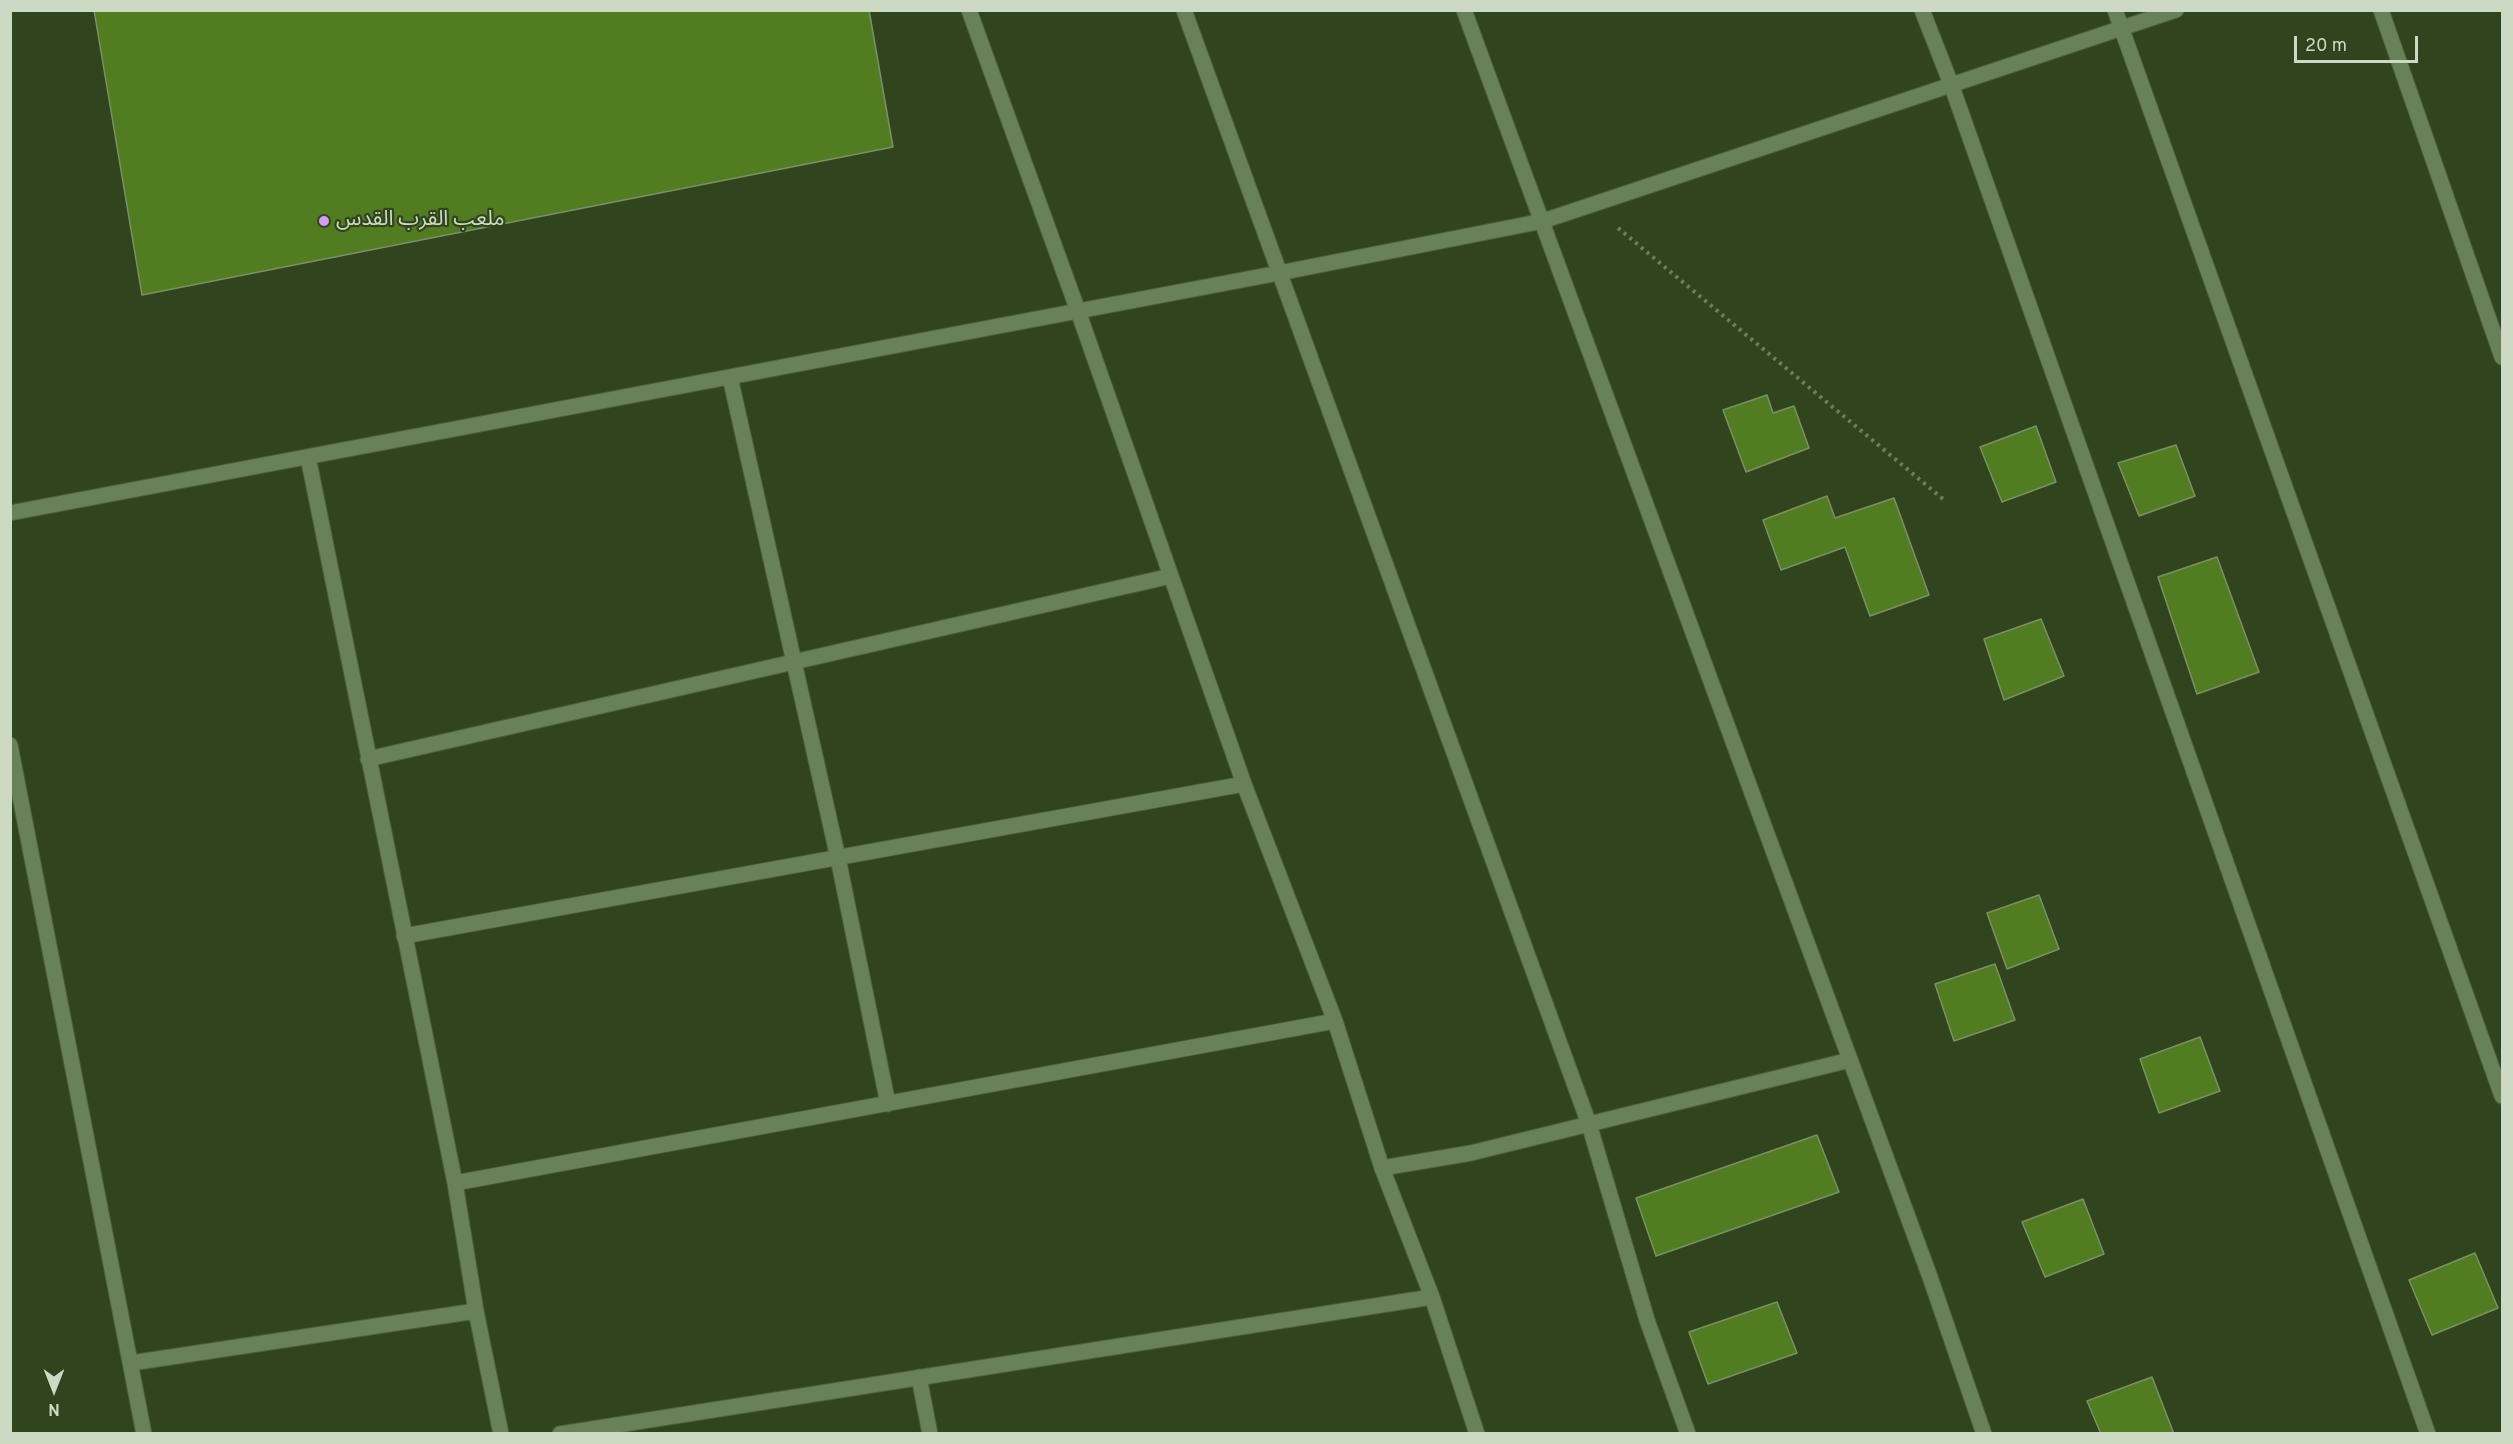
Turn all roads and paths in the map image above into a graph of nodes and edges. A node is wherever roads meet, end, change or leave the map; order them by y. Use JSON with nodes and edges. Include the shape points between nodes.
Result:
{"nodes":[{"id":1,"x":969,"y":10,"type":"edge"},
{"id":2,"x":1184,"y":10,"type":"edge"},
{"id":3,"x":1464,"y":10,"type":"edge"},
{"id":4,"x":1922,"y":10,"type":"edge"},
{"id":5,"x":2115,"y":10,"type":"edge"},
{"id":6,"x":2176,"y":10,"type":"edge"},
{"id":7,"x":2381,"y":10,"type":"edge"},
{"id":8,"x":2121,"y":29,"type":"junction"},
{"id":9,"x":1951,"y":84,"type":"junction"},
{"id":10,"x":1590,"y":204,"type":"junction"},
{"id":11,"x":1543,"y":221,"type":"junction"},
{"id":12,"x":1279,"y":273,"type":"junction"},
{"id":13,"x":1078,"y":311,"type":"junction"},
{"id":14,"x":2502,"y":357,"type":"edge"},
{"id":15,"x":730,"y":377,"type":"junction"},
{"id":16,"x":308,"y":457,"type":"junction"},
{"id":17,"x":1942,"y":499,"type":"dead end"},
{"id":18,"x":10,"y":513,"type":"edge"},
{"id":19,"x":1171,"y":576,"type":"junction"},
{"id":20,"x":794,"y":662,"type":"junction"},
{"id":21,"x":10,"y":745,"type":"edge"},
{"id":22,"x":368,"y":759,"type":"junction"},
{"id":23,"x":1244,"y":784,"type":"junction"},
{"id":24,"x":838,"y":858,"type":"junction"},
{"id":25,"x":404,"y":936,"type":"junction"},
{"id":26,"x":1335,"y":1021,"type":"junction"},
{"id":27,"x":1850,"y":1060,"type":"junction"},
{"id":28,"x":2502,"y":1096,"type":"edge"},
{"id":29,"x":888,"y":1104,"type":"junction"},
{"id":30,"x":1589,"y":1124,"type":"junction"},
{"id":31,"x":1382,"y":1168,"type":"junction"},
{"id":32,"x":455,"y":1184,"type":"junction"},
{"id":33,"x":1432,"y":1297,"type":"junction"},
{"id":34,"x":476,"y":1311,"type":"junction"},
{"id":35,"x":131,"y":1364,"type":"junction"},
{"id":36,"x":919,"y":1377,"type":"junction"},
{"id":37,"x":144,"y":1434,"type":"edge"},
{"id":38,"x":501,"y":1434,"type":"edge"},
{"id":39,"x":560,"y":1434,"type":"edge"},
{"id":40,"x":930,"y":1434,"type":"edge"},
{"id":41,"x":1477,"y":1434,"type":"edge"},
{"id":42,"x":1688,"y":1434,"type":"edge"},
{"id":43,"x":1984,"y":1434,"type":"edge"},
{"id":44,"x":2428,"y":1434,"type":"edge"}],
"edges":[{"from":1,"to":13,"type":"street"},
{"from":2,"to":12,"type":"street"},
{"from":3,"to":11,"type":"street"},
{"from":4,"to":9,"type":"street"},
{"from":5,"to":8,"type":"street"},
{"from":6,"to":8,"type":"street"},
{"from":7,"to":14,"type":"street"},
{"from":8,"to":9,"type":"street"},
{"from":8,"to":28,"type":"street"},
{"from":9,"to":10,"type":"street"},
{"from":9,"to":44,"type":"street"},
{"from":10,"to":11,"type":"street"},
{"from":10,"to":17,"type":"path"},
{"from":11,"to":12,"type":"street"},
{"from":11,"to":27,"type":"street"},
{"from":12,"to":13,"type":"street"},
{"from":12,"to":30,"type":"street"},
{"from":13,"to":15,"type":"street"},
{"from":13,"to":19,"type":"street"},
{"from":15,"to":16,"type":"street"},
{"from":15,"to":20,"type":"street"},
{"from":16,"to":18,"type":"street"},
{"from":16,"to":22,"type":"street"},
{"from":19,"to":20,"type":"street"},
{"from":19,"to":23,"type":"street"},
{"from":20,"to":22,"type":"street"},
{"from":20,"to":24,"type":"street"},
{"from":21,"to":35,"type":"street"},
{"from":22,"to":25,"type":"street"},
{"from":23,"to":24,"type":"street"},
{"from":23,"to":26,"type":"street"},
{"from":24,"to":25,"type":"street"},
{"from":24,"to":29,"type":"street"},
{"from":25,"to":32,"type":"street"},
{"from":26,"to":29,"type":"street"},
{"from":26,"to":31,"type":"street"},
{"from":27,"to":30,"type":"street"},
{"from":27,"to":43,"type":"street"},
{"from":29,"to":32,"type":"street"},
{"from":30,"to":31,"type":"street","via":[[1470,1153]]},
{"from":30,"to":42,"type":"street","via":[[1647,1320]]},
{"from":31,"to":33,"type":"street"},
{"from":32,"to":34,"type":"street"},
{"from":33,"to":36,"type":"street"},
{"from":33,"to":41,"type":"street"},
{"from":34,"to":35,"type":"street"},
{"from":34,"to":38,"type":"street"},
{"from":35,"to":37,"type":"street"},
{"from":36,"to":39,"type":"street"},
{"from":36,"to":40,"type":"street"}]}
